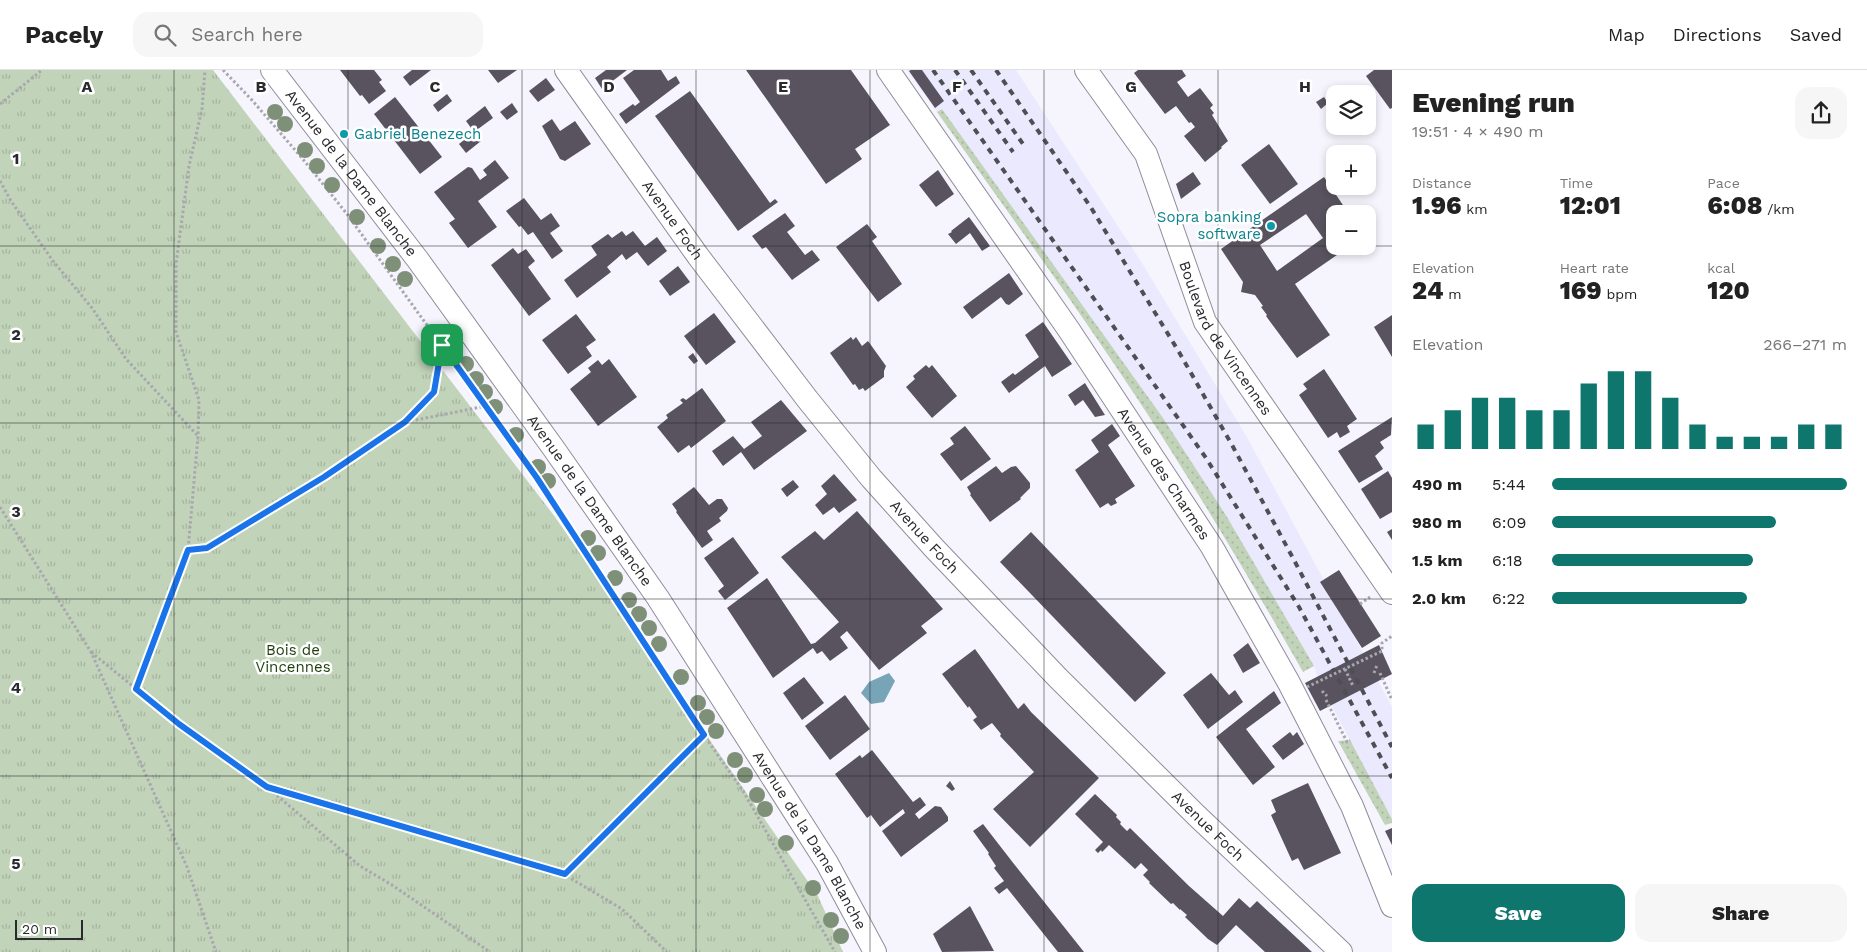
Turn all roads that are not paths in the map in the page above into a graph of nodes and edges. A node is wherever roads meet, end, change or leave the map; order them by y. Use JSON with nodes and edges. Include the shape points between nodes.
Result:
{"nodes":[{"id":1,"x":272,"y":70,"type":"edge"},
{"id":2,"x":566,"y":70,"type":"edge"},
{"id":3,"x":888,"y":70,"type":"edge"},
{"id":4,"x":1086,"y":70,"type":"edge"},
{"id":5,"x":1392,"y":593,"type":"edge"},
{"id":6,"x":1392,"y":906,"type":"edge"},
{"id":7,"x":876,"y":952,"type":"edge"},
{"id":8,"x":1341,"y":952,"type":"edge"}],
"edges":[{"from":1,"to":7,"type":"street","name":"Avenue de la Dame Blanche","via":[[418,260],[658,598],[827,863]]},
{"from":2,"to":8,"type":"street","name":"Avenue Foch","via":[[698,256],[872,478],[1058,678]]},
{"from":3,"to":6,"type":"street","name":"Avenue des Charmes","via":[[1069,330],[1212,547],[1289,683],[1352,806]]},
{"from":4,"to":5,"type":"street","name":"Boulevard de Vincennes","via":[[1146,154],[1204,322]]}]}
